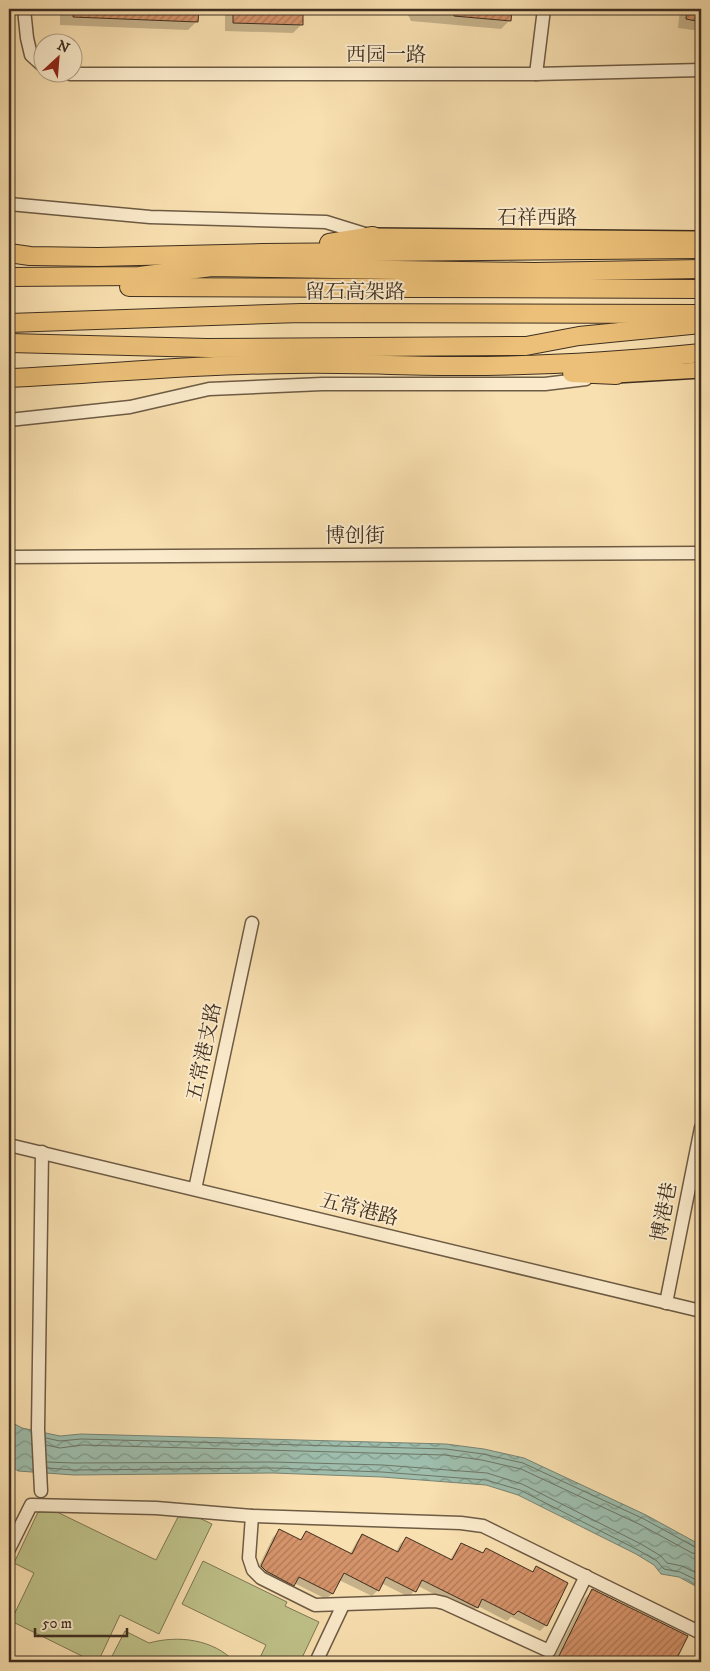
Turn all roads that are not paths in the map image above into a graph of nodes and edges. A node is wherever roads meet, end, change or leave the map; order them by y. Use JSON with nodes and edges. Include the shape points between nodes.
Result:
{"nodes":[{"id":1,"x":24,"y":9,"type":"edge"},
{"id":2,"x":544,"y":9,"type":"edge"},
{"id":3,"x":32,"y":56,"type":"edge"},
{"id":4,"x":701,"y":70,"type":"edge"},
{"id":5,"x":82,"y":73,"type":"edge"},
{"id":6,"x":536,"y":74,"type":"junction"},
{"id":7,"x":9,"y":204,"type":"edge"},
{"id":8,"x":373,"y":236,"type":"junction"},
{"id":9,"x":701,"y":239,"type":"edge"},
{"id":10,"x":701,"y":249,"type":"edge"},
{"id":11,"x":9,"y":253,"type":"edge"},
{"id":12,"x":263,"y":253,"type":"junction"},
{"id":13,"x":701,"y":269,"type":"edge"},
{"id":14,"x":9,"y":277,"type":"edge"},
{"id":15,"x":9,"y":286,"type":"edge"},
{"id":16,"x":701,"y":289,"type":"edge"},
{"id":17,"x":701,"y":314,"type":"edge"},
{"id":18,"x":9,"y":323,"type":"edge"},
{"id":19,"x":701,"y":324,"type":"edge"},
{"id":20,"x":9,"y":343,"type":"edge"},
{"id":21,"x":701,"y":353,"type":"edge"},
{"id":22,"x":465,"y":366,"type":"junction"},
{"id":23,"x":701,"y":370,"type":"edge"},
{"id":24,"x":616,"y":375,"type":"junction"},
{"id":25,"x":9,"y":378,"type":"edge"},
{"id":26,"x":10,"y":420,"type":"edge"},
{"id":27,"x":701,"y":553,"type":"edge"},
{"id":28,"x":9,"y":557,"type":"edge"},
{"id":29,"x":252,"y":923,"type":"dead end"},
{"id":30,"x":701,"y":1128,"type":"edge"},
{"id":31,"x":9,"y":1145,"type":"edge"},
{"id":32,"x":42,"y":1152,"type":"junction"},
{"id":33,"x":195,"y":1189,"type":"junction"},
{"id":34,"x":666,"y":1303,"type":"junction"},
{"id":35,"x":701,"y":1311,"type":"edge"},
{"id":36,"x":40,"y":1491,"type":"dead end"},
{"id":37,"x":252,"y":1516,"type":"junction"},
{"id":38,"x":9,"y":1549,"type":"edge"},
{"id":39,"x":586,"y":1576,"type":"junction"},
{"id":40,"x":343,"y":1605,"type":"junction"},
{"id":41,"x":701,"y":1633,"type":"edge"},
{"id":42,"x":316,"y":1662,"type":"edge"}],
"edges":[{"from":1,"to":3,"type":"street","via":[[26,38]]},
{"from":2,"to":6,"type":"street"},
{"from":4,"to":6,"type":"street","name":"西园一路"},
{"from":5,"to":6,"type":"street","name":"西园一路"},
{"from":7,"to":8,"type":"street","via":[[150,217],[326,222]]},
{"from":8,"to":9,"type":"main road","name":"石祥西路"},
{"from":8,"to":12,"type":"highway"},
{"from":10,"to":12,"type":"highway"},
{"from":11,"to":12,"type":"highway","via":[[98,257]]},
{"from":13,"to":14,"type":"highway","via":[[534,272],[212,267],[139,276]]},
{"from":15,"to":16,"type":"highway","name":"留石高架路"},
{"from":17,"to":18,"type":"highway","name":"留石高架路","via":[[301,313]]},
{"from":19,"to":20,"type":"highway","via":[[579,336],[526,346],[207,348]]},
{"from":21,"to":22,"type":"highway","via":[[620,361]]},
{"from":22,"to":24,"type":"highway"},
{"from":22,"to":25,"type":"highway","via":[[185,366]]},
{"from":23,"to":24,"type":"main road"},
{"from":24,"to":26,"type":"street","via":[[545,384],[322,384],[209,389],[130,407]]},
{"from":27,"to":28,"type":"street","name":"博创街"},
{"from":29,"to":33,"type":"street","name":"五常港支路"},
{"from":30,"to":34,"type":"street","name":"博港巷"},
{"from":31,"to":32,"type":"street","name":"五常港路"},
{"from":32,"to":33,"type":"street","name":"五常港路"},
{"from":32,"to":36,"type":"street"},
{"from":33,"to":34,"type":"street","name":"五常港路"},
{"from":34,"to":35,"type":"street","name":"五常港路"},
{"from":37,"to":38,"type":"street","via":[[156,1508],[30,1505]]},
{"from":37,"to":39,"type":"street","via":[[426,1521],[483,1526]]},
{"from":37,"to":40,"type":"street","via":[[249,1558],[253,1570],[261,1578],[315,1605]]},
{"from":39,"to":40,"type":"street","via":[[549,1651],[444,1602]]},
{"from":39,"to":41,"type":"street"},
{"from":40,"to":42,"type":"street"}]}
